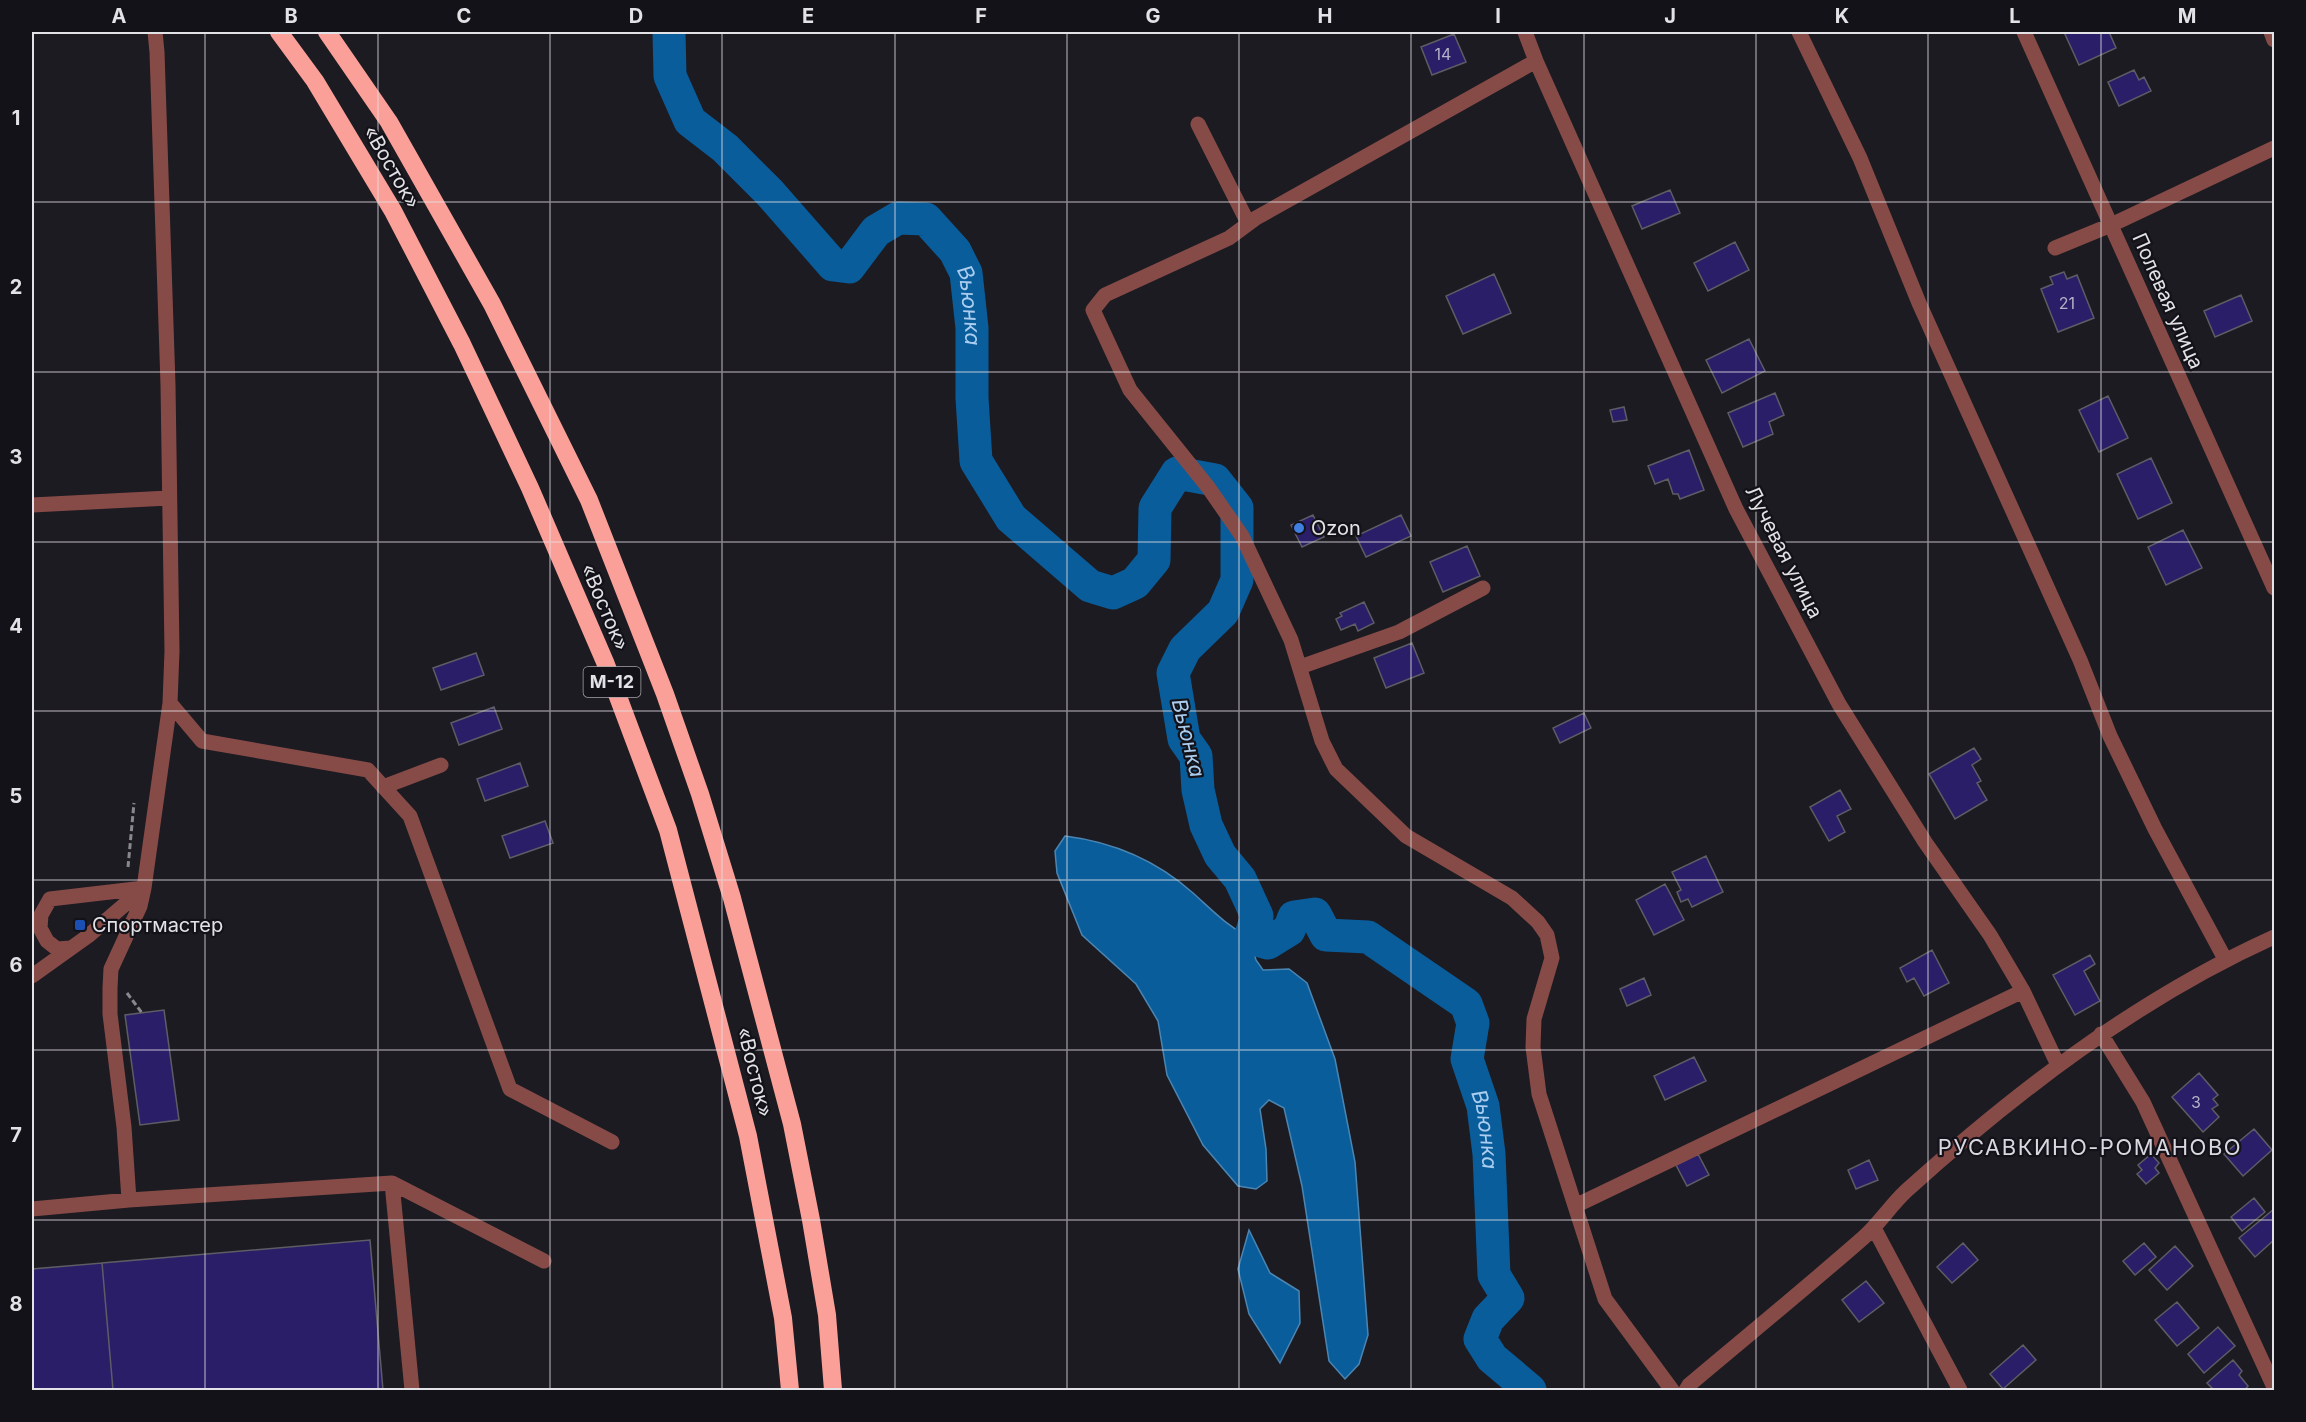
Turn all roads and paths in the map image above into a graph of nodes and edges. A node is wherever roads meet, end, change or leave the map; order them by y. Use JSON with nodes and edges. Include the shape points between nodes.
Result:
{"nodes":[{"id":1,"x":155,"y":32,"type":"edge"},
{"id":2,"x":279,"y":32,"type":"edge"},
{"id":3,"x":327,"y":32,"type":"edge"},
{"id":4,"x":1525,"y":32,"type":"edge"},
{"id":5,"x":1799,"y":32,"type":"edge"},
{"id":6,"x":2024,"y":32,"type":"edge"},
{"id":7,"x":2271,"y":32,"type":"edge"},
{"id":8,"x":2274,"y":40,"type":"edge"},
{"id":9,"x":1536,"y":61,"type":"junction"},
{"id":10,"x":1198,"y":124,"type":"dead end"},
{"id":11,"x":2274,"y":148,"type":"edge"},
{"id":12,"x":1248,"y":223,"type":"junction"},
{"id":13,"x":2111,"y":225,"type":"junction"},
{"id":14,"x":2055,"y":248,"type":"dead end"},
{"id":15,"x":169,"y":498,"type":"junction"},
{"id":16,"x":32,"y":505,"type":"edge"},
{"id":17,"x":1483,"y":588,"type":"dead end"},
{"id":18,"x":2274,"y":588,"type":"edge"},
{"id":19,"x":1300,"y":667,"type":"junction"},
{"id":20,"x":170,"y":703,"type":"junction"},
{"id":21,"x":441,"y":765,"type":"dead end"},
{"id":22,"x":383,"y":787,"type":"junction"},
{"id":23,"x":134,"y":803,"type":"dead end"},
{"id":24,"x":144,"y":888,"type":"junction"},
{"id":25,"x":126,"y":890,"type":"junction"},
{"id":26,"x":50,"y":899,"type":"junction"},
{"id":27,"x":32,"y":901,"type":"edge"},
{"id":28,"x":2274,"y":937,"type":"edge"},
{"id":29,"x":71,"y":948,"type":"junction"},
{"id":30,"x":2225,"y":959,"type":"junction"},
{"id":31,"x":32,"y":976,"type":"edge"},
{"id":32,"x":2023,"y":991,"type":"junction"},
{"id":33,"x":2101,"y":1034,"type":"junction"},
{"id":34,"x":2058,"y":1065,"type":"junction"},
{"id":35,"x":612,"y":1142,"type":"dead end"},
{"id":36,"x":392,"y":1183,"type":"junction"},
{"id":37,"x":129,"y":1200,"type":"junction"},
{"id":38,"x":1575,"y":1206,"type":"junction"},
{"id":39,"x":32,"y":1209,"type":"edge"},
{"id":40,"x":1874,"y":1228,"type":"junction"},
{"id":41,"x":544,"y":1261,"type":"dead end"},
{"id":42,"x":2274,"y":1387,"type":"edge"},
{"id":43,"x":412,"y":1390,"type":"edge"},
{"id":44,"x":790,"y":1390,"type":"edge"},
{"id":45,"x":833,"y":1390,"type":"edge"},
{"id":46,"x":1672,"y":1390,"type":"edge"},
{"id":47,"x":1686,"y":1390,"type":"edge"},
{"id":48,"x":1960,"y":1390,"type":"edge"}],
"edges":[{"from":1,"to":15,"type":"street"},
{"from":2,"to":44,"type":"highway","name":"«Восток»","number":"М-12","via":[[315,81],[393,211],[462,344],[600,651],[664,819],[748,1136],[783,1318]]},
{"from":3,"to":45,"type":"highway","name":"«Восток»","number":"М-12","via":[[389,122],[492,304],[589,500],[665,694],[732,898],[792,1124],[827,1316]]},
{"from":4,"to":9,"type":"street","name":"Лучевая улица"},
{"from":5,"to":30,"type":"street","via":[[1860,158],[1919,303],[2080,660],[2110,736]]},
{"from":6,"to":13,"type":"street","name":"Полевая улица"},
{"from":7,"to":8,"type":"street"},
{"from":9,"to":12,"type":"street"},
{"from":9,"to":32,"type":"street","name":"Лучевая улица","via":[[1742,519],[1839,704]]},
{"from":10,"to":12,"type":"street"},
{"from":11,"to":13,"type":"street"},
{"from":12,"to":19,"type":"street","via":[[1229,238],[1105,295],[1093,310],[1130,390],[1242,536]]},
{"from":13,"to":14,"type":"street"},
{"from":13,"to":18,"type":"street","name":"Полевая улица"},
{"from":15,"to":16,"type":"street"},
{"from":15,"to":20,"type":"street"},
{"from":17,"to":19,"type":"street","via":[[1399,632]]},
{"from":19,"to":38,"type":"street","via":[[1322,741],[1336,769],[1406,836],[1512,898],[1547,936],[1552,958],[1534,1019],[1533,1047],[1539,1094]]},
{"from":20,"to":22,"type":"street","via":[[202,741],[368,770]]},
{"from":20,"to":24,"type":"street"},
{"from":21,"to":22,"type":"street"},
{"from":22,"to":35,"type":"street","via":[[410,816],[510,1089]]},
{"from":23,"to":25,"type":"path"},
{"from":24,"to":25,"type":"street"},
{"from":24,"to":29,"type":"street"},
{"from":24,"to":37,"type":"street","via":[[140,906],[111,969],[110,1014]]},
{"from":25,"to":26,"type":"street"},
{"from":26,"to":27,"type":"street"},
{"from":26,"to":29,"type":"street","via":[[41,915],[40,928],[57,949]]},
{"from":28,"to":30,"type":"street"},
{"from":29,"to":31,"type":"street"},
{"from":30,"to":33,"type":"street"},
{"from":32,"to":34,"type":"street","name":"Лучевая улица"},
{"from":32,"to":38,"type":"street"},
{"from":33,"to":34,"type":"street"},
{"from":33,"to":42,"type":"street","via":[[2143,1102]]},
{"from":34,"to":40,"type":"street","via":[[1903,1194]]},
{"from":36,"to":37,"type":"street"},
{"from":36,"to":41,"type":"street"},
{"from":36,"to":43,"type":"street"},
{"from":37,"to":39,"type":"street"},
{"from":38,"to":46,"type":"street","via":[[1605,1299]]},
{"from":40,"to":47,"type":"street"},
{"from":40,"to":48,"type":"street"}]}
